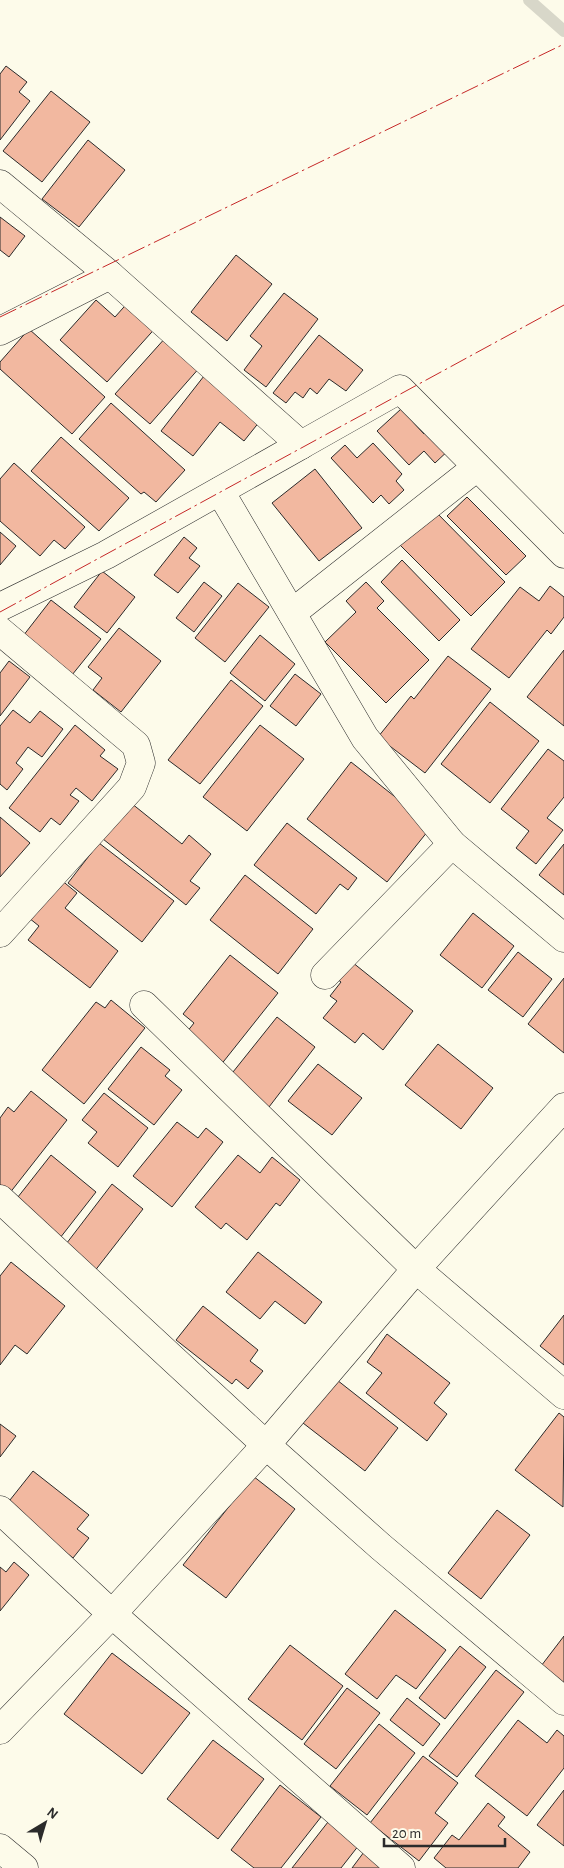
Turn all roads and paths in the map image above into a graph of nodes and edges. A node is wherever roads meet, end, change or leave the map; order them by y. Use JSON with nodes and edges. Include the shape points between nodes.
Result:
{"nodes":[{"id":1,"x":0,"y":184,"type":"edge"},
{"id":2,"x":110,"y":275,"type":"junction"},
{"id":3,"x":0,"y":331,"type":"edge"},
{"id":4,"x":300,"y":445,"type":"junction"},
{"id":5,"x":477,"y":467,"type":"junction"},
{"id":6,"x":220,"y":491,"type":"junction"},
{"id":7,"x":564,"y":554,"type":"edge"},
{"id":8,"x":0,"y":607,"type":"edge"},
{"id":9,"x":292,"y":613,"type":"junction"},
{"id":10,"x":0,"y":631,"type":"edge"},
{"id":11,"x":452,"y":844,"type":"junction"},
{"id":12,"x":0,"y":933,"type":"edge"},
{"id":13,"x":564,"y":938,"type":"edge"},
{"id":14,"x":324,"y":975,"type":"dead end"},
{"id":15,"x":144,"y":1005,"type":"dead end"},
{"id":16,"x":564,"y":1107,"type":"edge"},
{"id":17,"x":0,"y":1199,"type":"edge"},
{"id":18,"x":416,"y":1270,"type":"junction"},
{"id":19,"x":564,"y":1395,"type":"edge"},
{"id":20,"x":266,"y":1445,"type":"junction"},
{"id":21,"x":0,"y":1510,"type":"edge"},
{"id":22,"x":112,"y":1614,"type":"junction"},
{"id":23,"x":564,"y":1701,"type":"edge"},
{"id":24,"x":0,"y":1730,"type":"edge"},
{"id":25,"x":0,"y":1848,"type":"edge"},
{"id":26,"x":24,"y":1868,"type":"edge"},
{"id":27,"x":401,"y":1868,"type":"edge"}],
"edges":[{"from":1,"to":2,"type":"street"},
{"from":2,"to":3,"type":"street"},
{"from":2,"to":4,"type":"street"},
{"from":4,"to":5,"type":"street","via":[[400,389]]},
{"from":4,"to":6,"type":"street"},
{"from":5,"to":7,"type":"street"},
{"from":5,"to":9,"type":"street"},
{"from":6,"to":8,"type":"street","via":[[106,555]]},
{"from":6,"to":9,"type":"street"},
{"from":9,"to":11,"type":"street","via":[[365,738]]},
{"from":10,"to":12,"type":"street","via":[[136,745],[141,763],[132,787]]},
{"from":11,"to":13,"type":"street"},
{"from":11,"to":14,"type":"street"},
{"from":15,"to":18,"type":"street"},
{"from":16,"to":18,"type":"street"},
{"from":17,"to":20,"type":"street"},
{"from":18,"to":19,"type":"street"},
{"from":18,"to":20,"type":"street"},
{"from":20,"to":22,"type":"street"},
{"from":20,"to":23,"type":"street"},
{"from":21,"to":22,"type":"street"},
{"from":22,"to":24,"type":"street"},
{"from":22,"to":27,"type":"street"},
{"from":25,"to":26,"type":"street"}]}
